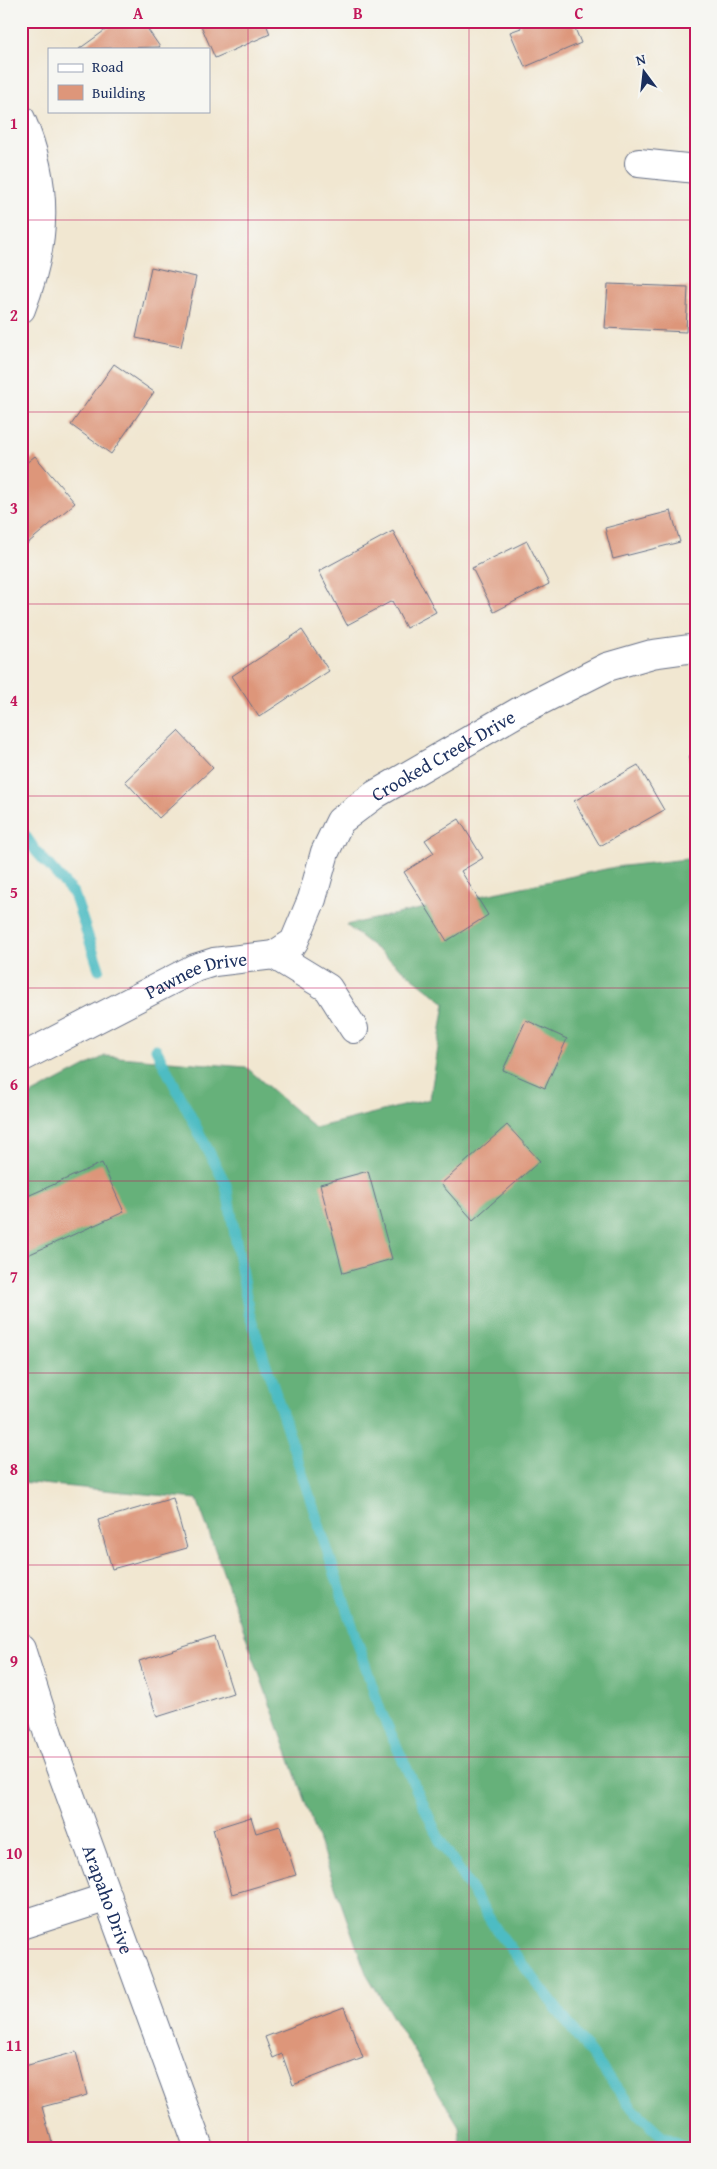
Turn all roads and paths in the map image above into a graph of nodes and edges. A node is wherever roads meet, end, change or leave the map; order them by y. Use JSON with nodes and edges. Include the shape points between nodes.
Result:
{"nodes":[{"id":1,"x":21,"y":119,"type":"edge"},
{"id":2,"x":639,"y":163,"type":"dead end"},
{"id":3,"x":696,"y":169,"type":"edge"},
{"id":4,"x":21,"y":309,"type":"edge"},
{"id":5,"x":696,"y":648,"type":"edge"},
{"id":6,"x":274,"y":954,"type":"junction"},
{"id":7,"x":354,"y":1029,"type":"dead end"},
{"id":8,"x":21,"y":1058,"type":"edge"},
{"id":9,"x":21,"y":1649,"type":"edge"},
{"id":10,"x":108,"y":1897,"type":"junction"},
{"id":11,"x":21,"y":1924,"type":"edge"},
{"id":12,"x":199,"y":2148,"type":"edge"}],
"edges":[{"from":1,"to":4,"type":"street","via":[[33,148],[42,196],[38,258]]},
{"from":2,"to":3,"type":"street"},
{"from":5,"to":6,"type":"street","name":"Crooked Creek Drive","via":[[652,654],[607,667],[518,712],[376,794],[340,821],[325,852],[312,899],[294,942]]},
{"from":6,"to":7,"type":"street","name":"Pawnee Drive","via":[[328,988]]},
{"from":6,"to":8,"type":"street","name":"Pawnee Drive","via":[[214,962],[195,968]]},
{"from":9,"to":10,"type":"street","name":"Arapaho Drive","via":[[49,1737]]},
{"from":10,"to":11,"type":"street"},
{"from":10,"to":12,"type":"street","name":"Arapaho Drive"}]}
